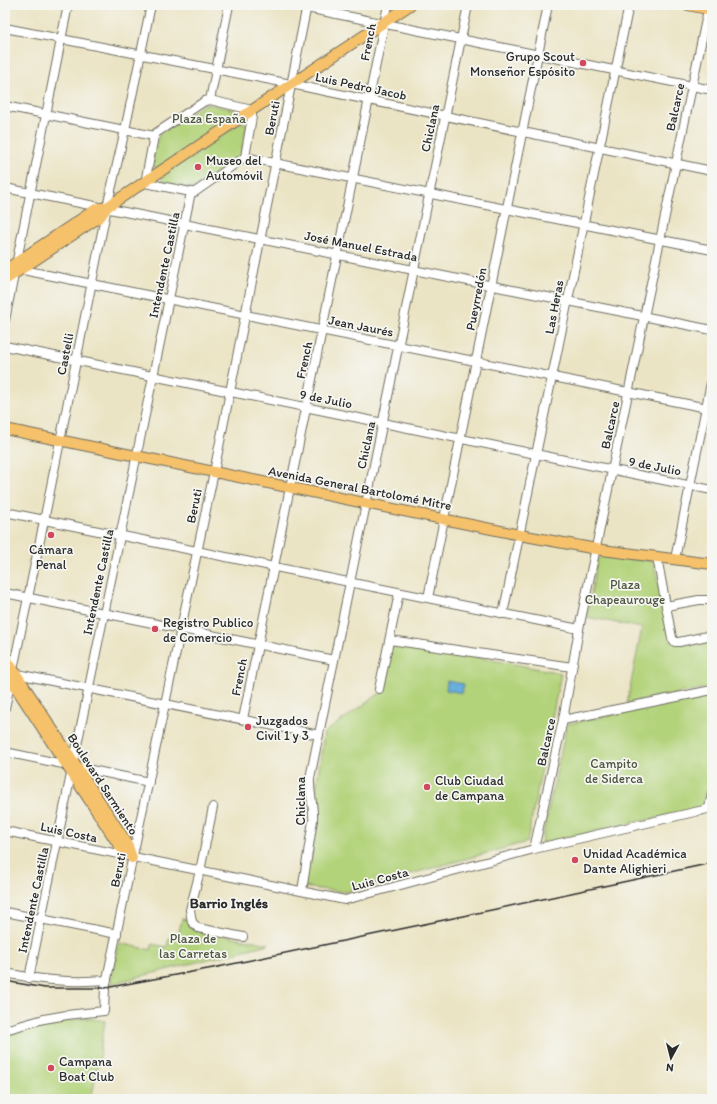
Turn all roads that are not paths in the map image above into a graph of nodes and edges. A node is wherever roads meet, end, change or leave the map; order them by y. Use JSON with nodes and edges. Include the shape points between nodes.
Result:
{"nodes":[{"id":1,"x":68,"y":5,"type":"edge"},
{"id":2,"x":151,"y":5,"type":"edge"},
{"id":3,"x":229,"y":5,"type":"edge"},
{"id":4,"x":292,"y":5,"type":"edge"},
{"id":5,"x":388,"y":5,"type":"edge"},
{"id":6,"x":410,"y":5,"type":"edge"},
{"id":7,"x":468,"y":5,"type":"edge"},
{"id":8,"x":548,"y":5,"type":"edge"},
{"id":9,"x":629,"y":5,"type":"edge"},
{"id":10,"x":688,"y":5,"type":"edge"},
{"id":11,"x":307,"y":6,"type":"edge"},
{"id":12,"x":709,"y":8,"type":"edge"},
{"id":13,"x":384,"y":23,"type":"junction"},
{"id":14,"x":5,"y":28,"type":"edge"},
{"id":15,"x":461,"y":38,"type":"junction"},
{"id":16,"x":61,"y":39,"type":"junction"},
{"id":17,"x":538,"y":54,"type":"junction"},
{"id":18,"x":141,"y":55,"type":"junction"},
{"id":19,"x":216,"y":70,"type":"junction"},
{"id":20,"x":615,"y":70,"type":"junction"},
{"id":21,"x":291,"y":84,"type":"junction"},
{"id":22,"x":692,"y":86,"type":"junction"},
{"id":23,"x":712,"y":90,"type":"edge"},
{"id":24,"x":210,"y":100,"type":"junction"},
{"id":25,"x":369,"y":100,"type":"junction"},
{"id":26,"x":5,"y":106,"type":"edge"},
{"id":27,"x":252,"y":110,"type":"junction"},
{"id":28,"x":46,"y":114,"type":"junction"},
{"id":29,"x":445,"y":116,"type":"junction"},
{"id":30,"x":125,"y":130,"type":"junction"},
{"id":31,"x":522,"y":132,"type":"junction"},
{"id":32,"x":154,"y":136,"type":"junction"},
{"id":33,"x":599,"y":148,"type":"junction"},
{"id":34,"x":245,"y":157,"type":"junction"},
{"id":35,"x":275,"y":162,"type":"junction"},
{"id":36,"x":676,"y":164,"type":"junction"},
{"id":37,"x":712,"y":171,"type":"edge"},
{"id":38,"x":353,"y":178,"type":"junction"},
{"id":39,"x":145,"y":183,"type":"junction"},
{"id":40,"x":5,"y":188,"type":"edge"},
{"id":41,"x":191,"y":192,"type":"junction"},
{"id":42,"x":30,"y":193,"type":"junction"},
{"id":43,"x":429,"y":193,"type":"junction"},
{"id":44,"x":107,"y":207,"type":"junction"},
{"id":45,"x":506,"y":208,"type":"junction"},
{"id":46,"x":185,"y":223,"type":"junction"},
{"id":47,"x":583,"y":224,"type":"junction"},
{"id":48,"x":260,"y":238,"type":"junction"},
{"id":49,"x":660,"y":239,"type":"junction"},
{"id":50,"x":712,"y":250,"type":"edge"},
{"id":51,"x":337,"y":254,"type":"junction"},
{"id":52,"x":13,"y":268,"type":"edge"},
{"id":53,"x":414,"y":269,"type":"junction"},
{"id":54,"x":5,"y":280,"type":"edge"},
{"id":55,"x":92,"y":284,"type":"junction"},
{"id":56,"x":491,"y":285,"type":"junction"},
{"id":57,"x":169,"y":300,"type":"junction"},
{"id":58,"x":568,"y":300,"type":"junction"},
{"id":59,"x":245,"y":315,"type":"junction"},
{"id":60,"x":644,"y":316,"type":"junction"},
{"id":61,"x":5,"y":320,"type":"edge"},
{"id":62,"x":322,"y":330,"type":"junction"},
{"id":63,"x":712,"y":330,"type":"edge"},
{"id":64,"x":5,"y":346,"type":"edge"},
{"id":65,"x":398,"y":346,"type":"junction"},
{"id":66,"x":76,"y":361,"type":"junction"},
{"id":67,"x":476,"y":361,"type":"junction"},
{"id":68,"x":153,"y":376,"type":"junction"},
{"id":69,"x":552,"y":377,"type":"junction"},
{"id":70,"x":712,"y":378,"type":"edge"},
{"id":71,"x":230,"y":392,"type":"junction"},
{"id":72,"x":629,"y":392,"type":"junction"},
{"id":73,"x":306,"y":407,"type":"junction"},
{"id":74,"x":709,"y":409,"type":"edge"},
{"id":75,"x":383,"y":423,"type":"junction"},
{"id":76,"x":5,"y":429,"type":"edge"},
{"id":77,"x":460,"y":438,"type":"junction"},
{"id":78,"x":60,"y":440,"type":"junction"},
{"id":79,"x":536,"y":454,"type":"junction"},
{"id":80,"x":137,"y":456,"type":"junction"},
{"id":81,"x":613,"y":470,"type":"junction"},
{"id":82,"x":214,"y":472,"type":"junction"},
{"id":83,"x":690,"y":485,"type":"junction"},
{"id":84,"x":290,"y":487,"type":"junction"},
{"id":85,"x":712,"y":490,"type":"edge"},
{"id":86,"x":366,"y":503,"type":"junction"},
{"id":87,"x":5,"y":512,"type":"edge"},
{"id":88,"x":444,"y":518,"type":"junction"},
{"id":89,"x":44,"y":520,"type":"junction"},
{"id":90,"x":520,"y":535,"type":"junction"},
{"id":91,"x":120,"y":536,"type":"junction"},
{"id":92,"x":597,"y":549,"type":"junction"},
{"id":93,"x":197,"y":552,"type":"junction"},
{"id":94,"x":657,"y":557,"type":"junction"},
{"id":95,"x":675,"y":559,"type":"junction"},
{"id":96,"x":712,"y":564,"type":"edge"},
{"id":97,"x":273,"y":568,"type":"junction"},
{"id":98,"x":350,"y":583,"type":"junction"},
{"id":99,"x":399,"y":592,"type":"junction"},
{"id":100,"x":5,"y":593,"type":"edge"},
{"id":101,"x":28,"y":598,"type":"junction"},
{"id":102,"x":428,"y":598,"type":"junction"},
{"id":103,"x":712,"y":600,"type":"edge"},
{"id":104,"x":666,"y":606,"type":"junction"},
{"id":105,"x":104,"y":614,"type":"junction"},
{"id":106,"x":503,"y":614,"type":"junction"},
{"id":107,"x":181,"y":629,"type":"junction"},
{"id":108,"x":579,"y":629,"type":"junction"},
{"id":109,"x":712,"y":635,"type":"edge"},
{"id":110,"x":390,"y":640,"type":"junction"},
{"id":111,"x":258,"y":645,"type":"junction"},
{"id":112,"x":5,"y":657,"type":"edge"},
{"id":113,"x":334,"y":660,"type":"junction"},
{"id":114,"x":572,"y":667,"type":"junction"},
{"id":115,"x":11,"y":673,"type":"edge"},
{"id":116,"x":89,"y":688,"type":"junction"},
{"id":117,"x":379,"y":689,"type":"dead end"},
{"id":118,"x":712,"y":690,"type":"edge"},
{"id":119,"x":166,"y":704,"type":"junction"},
{"id":120,"x":5,"y":708,"type":"edge"},
{"id":121,"x":243,"y":719,"type":"junction"},
{"id":122,"x":563,"y":720,"type":"junction"},
{"id":123,"x":319,"y":736,"type":"junction"},
{"id":124,"x":5,"y":752,"type":"edge"},
{"id":125,"x":72,"y":767,"type":"junction"},
{"id":126,"x":149,"y":782,"type":"junction"},
{"id":127,"x":712,"y":793,"type":"edge"},
{"id":128,"x":213,"y":807,"type":"dead end"},
{"id":129,"x":711,"y":808,"type":"edge"},
{"id":130,"x":5,"y":831,"type":"edge"},
{"id":131,"x":58,"y":842,"type":"junction"},
{"id":132,"x":534,"y":849,"type":"junction"},
{"id":133,"x":132,"y":858,"type":"junction"},
{"id":134,"x":200,"y":871,"type":"junction"},
{"id":135,"x":302,"y":891,"type":"junction"},
{"id":136,"x":5,"y":912,"type":"edge"},
{"id":137,"x":42,"y":919,"type":"junction"},
{"id":138,"x":117,"y":934,"type":"junction"},
{"id":139,"x":243,"y":937,"type":"dead end"},
{"id":140,"x":5,"y":973,"type":"edge"},
{"id":141,"x":29,"y":978,"type":"junction"},
{"id":142,"x":107,"y":980,"type":"junction"},
{"id":143,"x":5,"y":1030,"type":"edge"}],
"edges":[{"from":1,"to":16,"type":"street"},
{"from":2,"to":18,"type":"street","name":"Castelli"},
{"from":3,"to":19,"type":"street"},
{"from":4,"to":11,"type":"street"},
{"from":5,"to":13,"type":"street","name":"French"},
{"from":6,"to":13,"type":"main road"},
{"from":7,"to":15,"type":"street","name":"Chiclana"},
{"from":8,"to":17,"type":"street","name":"Pueyrredón"},
{"from":9,"to":20,"type":"street","name":"Las Heras"},
{"from":10,"to":12,"type":"main road"},
{"from":11,"to":13,"type":"street"},
{"from":11,"to":21,"type":"street","name":"Beruti"},
{"from":12,"to":22,"type":"street","name":"Balcarce"},
{"from":13,"to":15,"type":"street"},
{"from":13,"to":21,"type":"main road"},
{"from":13,"to":25,"type":"street","name":"French"},
{"from":14,"to":16,"type":"street","name":"Luis Pedro Jacob"},
{"from":15,"to":17,"type":"street"},
{"from":15,"to":29,"type":"street","name":"Chiclana"},
{"from":16,"to":18,"type":"street","name":"Luis Pedro Jacob"},
{"from":16,"to":28,"type":"street"},
{"from":17,"to":20,"type":"street"},
{"from":17,"to":31,"type":"street","name":"Pueyrredón"},
{"from":18,"to":19,"type":"street","name":"Luis Pedro Jacob"},
{"from":18,"to":30,"type":"street","name":"Castelli"},
{"from":19,"to":21,"type":"street","name":"Luis Pedro Jacob"},
{"from":19,"to":24,"type":"street"},
{"from":20,"to":22,"type":"street"},
{"from":20,"to":33,"type":"street","name":"Las Heras"},
{"from":21,"to":25,"type":"street","name":"Luis Pedro Jacob"},
{"from":21,"to":27,"type":"main road"},
{"from":21,"to":35,"type":"street","name":"Beruti"},
{"from":22,"to":23,"type":"street"},
{"from":22,"to":36,"type":"street","name":"Balcarce"},
{"from":24,"to":27,"type":"street"},
{"from":24,"to":32,"type":"street"},
{"from":25,"to":29,"type":"street","name":"Luis Pedro Jacob"},
{"from":25,"to":38,"type":"street","name":"French"},
{"from":26,"to":28,"type":"street"},
{"from":27,"to":34,"type":"street"},
{"from":27,"to":39,"type":"main road"},
{"from":28,"to":30,"type":"street"},
{"from":28,"to":42,"type":"street"},
{"from":29,"to":31,"type":"street","name":"Luis Pedro Jacob"},
{"from":29,"to":43,"type":"street","name":"Chiclana"},
{"from":30,"to":32,"type":"street"},
{"from":30,"to":44,"type":"street","name":"Castelli"},
{"from":31,"to":33,"type":"street","name":"Luis Pedro Jacob"},
{"from":31,"to":45,"type":"street","name":"Pueyrredón"},
{"from":32,"to":39,"type":"street"},
{"from":33,"to":36,"type":"street","name":"Luis Pedro Jacob"},
{"from":33,"to":47,"type":"street","name":"Las Heras"},
{"from":34,"to":35,"type":"street"},
{"from":34,"to":41,"type":"street","via":[[195,192]]},
{"from":35,"to":38,"type":"street"},
{"from":35,"to":48,"type":"street","name":"Beruti"},
{"from":36,"to":37,"type":"street","name":"Luis Pedro Jacob"},
{"from":36,"to":49,"type":"street","name":"Balcarce"},
{"from":38,"to":43,"type":"street"},
{"from":38,"to":51,"type":"street","name":"French"},
{"from":39,"to":41,"type":"street"},
{"from":39,"to":44,"type":"main road"},
{"from":40,"to":42,"type":"street","name":"José Manuel Estrada"},
{"from":41,"to":46,"type":"street","name":"Intendente Castilla"},
{"from":42,"to":44,"type":"street","name":"José Manuel Estrada"},
{"from":42,"to":52,"type":"street"},
{"from":43,"to":45,"type":"street"},
{"from":43,"to":53,"type":"street","name":"Chiclana"},
{"from":44,"to":46,"type":"street","name":"José Manuel Estrada"},
{"from":44,"to":52,"type":"main road","via":[[96,210]]},
{"from":44,"to":55,"type":"street","name":"Castelli"},
{"from":45,"to":47,"type":"street"},
{"from":45,"to":56,"type":"street","name":"Pueyrredón"},
{"from":46,"to":48,"type":"street","name":"José Manuel Estrada"},
{"from":46,"to":57,"type":"street","name":"Intendente Castilla"},
{"from":47,"to":49,"type":"street"},
{"from":47,"to":58,"type":"street","name":"Las Heras"},
{"from":48,"to":51,"type":"street","name":"José Manuel Estrada"},
{"from":48,"to":59,"type":"street","name":"Beruti"},
{"from":49,"to":50,"type":"street"},
{"from":49,"to":60,"type":"street","name":"Balcarce"},
{"from":51,"to":53,"type":"street","name":"José Manuel Estrada"},
{"from":51,"to":62,"type":"street","name":"French"},
{"from":52,"to":54,"type":"main road"},
{"from":52,"to":55,"type":"street","name":"Jean Jaurés"},
{"from":52,"to":61,"type":"street"},
{"from":53,"to":56,"type":"street","name":"José Manuel Estrada"},
{"from":53,"to":65,"type":"street","name":"Chiclana"},
{"from":55,"to":57,"type":"street","name":"Jean Jaurés"},
{"from":55,"to":66,"type":"street","name":"Castelli"},
{"from":56,"to":58,"type":"street","name":"José Manuel Estrada"},
{"from":56,"to":67,"type":"street","name":"Pueyrredón"},
{"from":57,"to":59,"type":"street","name":"Jean Jaurés"},
{"from":57,"to":68,"type":"street","name":"Intendente Castilla"},
{"from":58,"to":60,"type":"street","name":"José Manuel Estrada"},
{"from":58,"to":69,"type":"street","name":"Las Heras"},
{"from":59,"to":62,"type":"street","name":"Jean Jaurés"},
{"from":59,"to":71,"type":"street","name":"Beruti"},
{"from":60,"to":63,"type":"street","name":"José Manuel Estrada"},
{"from":60,"to":72,"type":"street","name":"Balcarce"},
{"from":62,"to":65,"type":"street","name":"Jean Jaurés"},
{"from":62,"to":73,"type":"street","name":"French"},
{"from":64,"to":66,"type":"street","name":"9 de Julio"},
{"from":65,"to":67,"type":"street","name":"Jean Jaurés"},
{"from":65,"to":75,"type":"street","name":"Chiclana"},
{"from":66,"to":68,"type":"street","name":"9 de Julio"},
{"from":66,"to":78,"type":"street","name":"Castelli"},
{"from":67,"to":69,"type":"street","name":"Jean Jaurés"},
{"from":67,"to":77,"type":"street","name":"Pueyrredón"},
{"from":68,"to":71,"type":"street","name":"9 de Julio"},
{"from":68,"to":80,"type":"street","name":"Intendente Castilla"},
{"from":69,"to":72,"type":"street","name":"Jean Jaurés"},
{"from":69,"to":79,"type":"street","name":"Las Heras"},
{"from":70,"to":74,"type":"street"},
{"from":71,"to":73,"type":"street","name":"9 de Julio"},
{"from":71,"to":82,"type":"street","name":"Beruti"},
{"from":72,"to":74,"type":"street","name":"Jean Jaurés"},
{"from":72,"to":81,"type":"street","name":"Balcarce"},
{"from":73,"to":75,"type":"street","name":"9 de Julio"},
{"from":73,"to":84,"type":"street","name":"French"},
{"from":74,"to":83,"type":"street"},
{"from":75,"to":77,"type":"street","name":"9 de Julio"},
{"from":75,"to":86,"type":"street","name":"Chiclana"},
{"from":76,"to":78,"type":"main road","name":"Avenida General Bartolomé Mitre"},
{"from":77,"to":79,"type":"street","name":"9 de Julio"},
{"from":77,"to":88,"type":"street","name":"Pueyrredón"},
{"from":78,"to":80,"type":"main road","name":"Avenida General Bartolomé Mitre"},
{"from":78,"to":89,"type":"street","name":"Castelli"},
{"from":79,"to":81,"type":"street","name":"9 de Julio"},
{"from":79,"to":90,"type":"street","name":"Las Heras"},
{"from":80,"to":82,"type":"main road","name":"Avenida General Bartolomé Mitre"},
{"from":80,"to":91,"type":"street","name":"Intendente Castilla"},
{"from":81,"to":83,"type":"street","name":"9 de Julio"},
{"from":81,"to":92,"type":"street","name":"Balcarce"},
{"from":82,"to":84,"type":"main road","name":"Avenida General Bartolomé Mitre"},
{"from":82,"to":93,"type":"street","name":"Beruti"},
{"from":83,"to":85,"type":"street","name":"9 de Julio"},
{"from":83,"to":95,"type":"street"},
{"from":84,"to":86,"type":"main road","name":"Avenida General Bartolomé Mitre"},
{"from":84,"to":97,"type":"street","name":"French"},
{"from":86,"to":88,"type":"main road","name":"Avenida General Bartolomé Mitre"},
{"from":86,"to":98,"type":"street","name":"Chiclana"},
{"from":87,"to":89,"type":"street"},
{"from":88,"to":90,"type":"main road","name":"Avenida General Bartolomé Mitre"},
{"from":88,"to":102,"type":"street","name":"Pueyrredón"},
{"from":89,"to":91,"type":"street"},
{"from":89,"to":101,"type":"street","name":"Castelli"},
{"from":90,"to":92,"type":"main road","name":"Avenida General Bartolomé Mitre"},
{"from":90,"to":106,"type":"street","name":"Las Heras"},
{"from":91,"to":93,"type":"street"},
{"from":91,"to":105,"type":"street","name":"Intendente Castilla"},
{"from":92,"to":94,"type":"main road","name":"Avenida General Bartolomé Mitre"},
{"from":92,"to":108,"type":"street","name":"Balcarce"},
{"from":93,"to":97,"type":"street"},
{"from":93,"to":107,"type":"street","name":"Beruti"},
{"from":94,"to":95,"type":"main road","name":"Avenida General Bartolomé Mitre"},
{"from":94,"to":104,"type":"street"},
{"from":95,"to":96,"type":"main road","name":"Avenida General Bartolomé Mitre"},
{"from":97,"to":98,"type":"street"},
{"from":97,"to":111,"type":"street","name":"French"},
{"from":98,"to":99,"type":"street"},
{"from":98,"to":113,"type":"street","name":"Chiclana"},
{"from":99,"to":102,"type":"street"},
{"from":99,"to":110,"type":"street"},
{"from":100,"to":101,"type":"street"},
{"from":101,"to":105,"type":"street"},
{"from":101,"to":115,"type":"street","name":"Castelli"},
{"from":102,"to":106,"type":"street"},
{"from":103,"to":104,"type":"street"},
{"from":104,"to":109,"type":"street","via":[[675,642]]},
{"from":105,"to":107,"type":"street"},
{"from":105,"to":116,"type":"street","name":"Intendente Castilla"},
{"from":106,"to":108,"type":"street"},
{"from":107,"to":111,"type":"street"},
{"from":107,"to":119,"type":"street","name":"Beruti"},
{"from":108,"to":114,"type":"street","name":"Balcarce"},
{"from":110,"to":114,"type":"street"},
{"from":110,"to":117,"type":"street"},
{"from":111,"to":113,"type":"street"},
{"from":111,"to":121,"type":"street","name":"French"},
{"from":112,"to":115,"type":"main road","name":"Boulevard Sarmiento"},
{"from":113,"to":123,"type":"street","name":"Chiclana"},
{"from":114,"to":122,"type":"street","name":"Balcarce"},
{"from":115,"to":116,"type":"street"},
{"from":115,"to":120,"type":"street","name":"Castelli"},
{"from":115,"to":125,"type":"main road","name":"Boulevard Sarmiento"},
{"from":116,"to":119,"type":"street"},
{"from":116,"to":125,"type":"street","name":"Intendente Castilla"},
{"from":118,"to":122,"type":"street"},
{"from":119,"to":121,"type":"street"},
{"from":119,"to":126,"type":"street","name":"Beruti"},
{"from":121,"to":123,"type":"street"},
{"from":122,"to":132,"type":"street","name":"Balcarce"},
{"from":123,"to":135,"type":"street","name":"Chiclana","via":[[310,778],[314,813]]},
{"from":124,"to":125,"type":"street"},
{"from":125,"to":126,"type":"street"},
{"from":125,"to":131,"type":"street","name":"Intendente Castilla"},
{"from":125,"to":133,"type":"main road","name":"Boulevard Sarmiento","via":[[120,847]]},
{"from":126,"to":133,"type":"street","name":"Beruti"},
{"from":127,"to":129,"type":"street"},
{"from":128,"to":134,"type":"street"},
{"from":129,"to":132,"type":"street","name":"Luis Costa"},
{"from":130,"to":131,"type":"street","name":"Luis Costa"},
{"from":131,"to":133,"type":"street","name":"Luis Costa"},
{"from":131,"to":137,"type":"street","name":"Intendente Castilla"},
{"from":132,"to":135,"type":"street","name":"Luis Costa","via":[[352,899]]},
{"from":133,"to":134,"type":"street","name":"Luis Costa"},
{"from":133,"to":138,"type":"street","name":"Beruti"},
{"from":134,"to":135,"type":"street","name":"Luis Costa"},
{"from":134,"to":139,"type":"street","via":[[190,910],[194,925]]},
{"from":136,"to":137,"type":"street"},
{"from":137,"to":138,"type":"street"},
{"from":137,"to":141,"type":"street","name":"Intendente Castilla"},
{"from":138,"to":142,"type":"street","name":"Beruti"},
{"from":140,"to":141,"type":"street"},
{"from":141,"to":142,"type":"street","via":[[62,982]]},
{"from":142,"to":143,"type":"street","name":"Beruti","via":[[104,1011],[44,1019]]}]}
